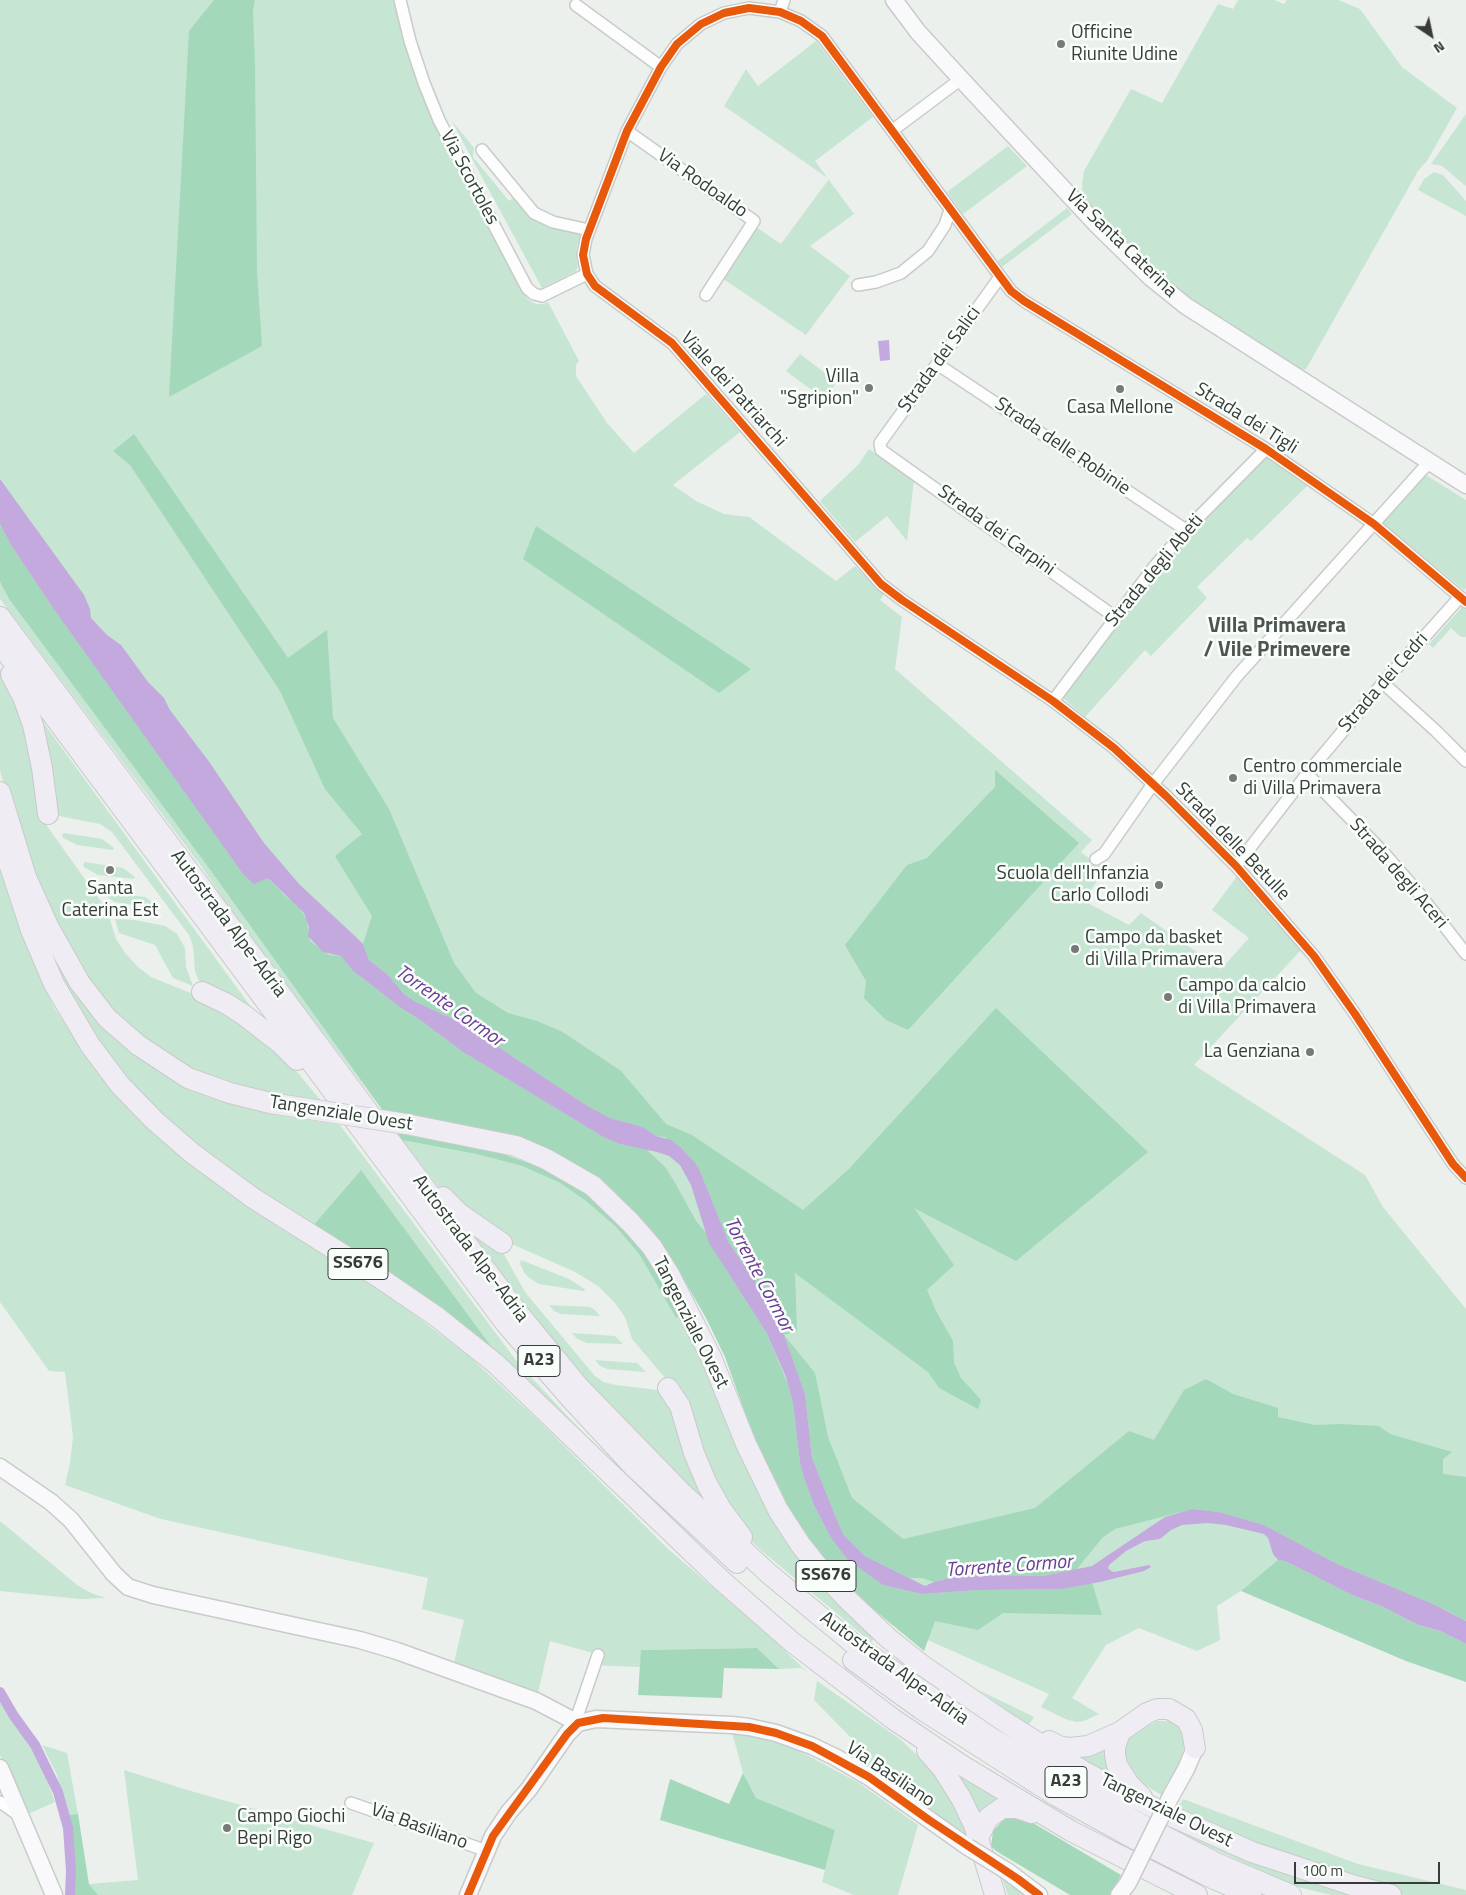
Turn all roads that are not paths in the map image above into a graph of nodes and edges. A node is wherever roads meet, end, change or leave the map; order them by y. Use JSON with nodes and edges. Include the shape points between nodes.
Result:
{"nodes":[{"id":1,"x":400,"y":0,"type":"edge"},
{"id":2,"x":784,"y":0,"type":"edge"},
{"id":3,"x":894,"y":0,"type":"edge"},
{"id":4,"x":576,"y":5,"type":"dead end"},
{"id":5,"x":780,"y":12,"type":"junction"},
{"id":6,"x":661,"y":67,"type":"junction"},
{"id":7,"x":961,"y":79,"type":"junction"},
{"id":8,"x":893,"y":130,"type":"junction"},
{"id":9,"x":627,"y":131,"type":"junction"},
{"id":10,"x":482,"y":150,"type":"dead end"},
{"id":11,"x":950,"y":210,"type":"junction"},
{"id":12,"x":589,"y":230,"type":"junction"},
{"id":13,"x":587,"y":274,"type":"junction"},
{"id":14,"x":1000,"y":277,"type":"junction"},
{"id":15,"x":858,"y":285,"type":"dead end"},
{"id":16,"x":706,"y":295,"type":"dead end"},
{"id":17,"x":938,"y":364,"type":"junction"},
{"id":18,"x":880,"y":443,"type":"joint"},
{"id":19,"x":1266,"y":449,"type":"junction"},
{"id":20,"x":1432,"y":464,"type":"junction"},
{"id":21,"x":1466,"y":485,"type":"edge"},
{"id":22,"x":1374,"y":524,"type":"junction"},
{"id":23,"x":1186,"y":530,"type":"junction"},
{"id":24,"x":1463,"y":599,"type":"edge"},
{"id":25,"x":902,"y":600,"type":"joint"},
{"id":26,"x":0,"y":617,"type":"edge"},
{"id":27,"x":1115,"y":617,"type":"junction"},
{"id":28,"x":0,"y":644,"type":"edge"},
{"id":29,"x":0,"y":658,"type":"edge"},
{"id":30,"x":1383,"y":683,"type":"junction"},
{"id":31,"x":1053,"y":701,"type":"junction"},
{"id":32,"x":1466,"y":761,"type":"edge"},
{"id":33,"x":1307,"y":774,"type":"junction"},
{"id":34,"x":1153,"y":784,"type":"junction"},
{"id":35,"x":0,"y":792,"type":"edge"},
{"id":36,"x":48,"y":814,"type":"dead end"},
{"id":37,"x":0,"y":836,"type":"edge"},
{"id":38,"x":1096,"y":859,"type":"dead end"},
{"id":39,"x":1236,"y":866,"type":"junction"},
{"id":40,"x":1466,"y":954,"type":"edge"},
{"id":41,"x":202,"y":992,"type":"dead end"},
{"id":42,"x":384,"y":1135,"type":"junction"},
{"id":43,"x":383,"y":1158,"type":"junction"},
{"id":44,"x":1466,"y":1178,"type":"edge"},
{"id":45,"x":502,"y":1243,"type":"dead end"},
{"id":46,"x":668,"y":1388,"type":"dead end"},
{"id":47,"x":0,"y":1467,"type":"edge"},
{"id":48,"x":768,"y":1574,"type":"junction"},
{"id":49,"x":598,"y":1655,"type":"dead end"},
{"id":50,"x":893,"y":1719,"type":"junction"},
{"id":51,"x":1005,"y":1722,"type":"junction"},
{"id":52,"x":578,"y":1723,"type":"junction"},
{"id":53,"x":1120,"y":1732,"type":"junction"},
{"id":54,"x":1195,"y":1748,"type":"joint"},
{"id":55,"x":0,"y":1768,"type":"edge"},
{"id":56,"x":0,"y":1802,"type":"edge"},
{"id":57,"x":350,"y":1803,"type":"dead end"},
{"id":58,"x":1150,"y":1806,"type":"junction"},
{"id":59,"x":22,"y":1817,"type":"junction"},
{"id":60,"x":1071,"y":1831,"type":"junction"},
{"id":61,"x":973,"y":1842,"type":"junction"},
{"id":62,"x":487,"y":1851,"type":"junction"},
{"id":63,"x":1013,"y":1875,"type":"junction"},
{"id":64,"x":1124,"y":1890,"type":"edge"},
{"id":65,"x":54,"y":1895,"type":"edge"},
{"id":66,"x":468,"y":1895,"type":"edge"},
{"id":67,"x":995,"y":1895,"type":"edge"},
{"id":68,"x":1039,"y":1895,"type":"edge"},
{"id":69,"x":1051,"y":1895,"type":"edge"},
{"id":70,"x":1197,"y":1895,"type":"edge"},
{"id":71,"x":1251,"y":1895,"type":"edge"},
{"id":72,"x":1291,"y":1895,"type":"edge"},
{"id":73,"x":1391,"y":1895,"type":"edge"}],
"edges":[{"from":1,"to":13,"type":"street","name":"Via Scortoles","via":[[410,41],[439,120],[528,288],[542,296]]},
{"from":2,"to":5,"type":"street"},
{"from":3,"to":7,"type":"street","name":"Via Santa Caterina"},
{"from":4,"to":6,"type":"street"},
{"from":5,"to":6,"type":"street","via":[[749,8],[724,13],[701,24],[677,44]]},
{"from":5,"to":8,"type":"street","via":[[801,21],[822,36]]},
{"from":6,"to":9,"type":"street"},
{"from":7,"to":8,"type":"street"},
{"from":7,"to":20,"type":"street","name":"Via Santa Caterina","via":[[1150,277],[1186,306]]},
{"from":8,"to":11,"type":"street"},
{"from":9,"to":12,"type":"street"},
{"from":9,"to":16,"type":"street","name":"Via Rodoaldo","via":[[754,221]]},
{"from":10,"to":12,"type":"street","via":[[534,213],[553,222]]},
{"from":11,"to":14,"type":"street"},
{"from":11,"to":15,"type":"street","via":[[945,225],[928,250],[901,273]]},
{"from":12,"to":13,"type":"street","via":[[583,255]]},
{"from":13,"to":25,"type":"street","name":"Viale dei Patriarchi","via":[[595,286],[672,344],[881,584]]},
{"from":14,"to":17,"type":"street","name":"Strada dei Salici"},
{"from":14,"to":19,"type":"street","name":"Strada dei Tigli","via":[[1024,302]]},
{"from":17,"to":18,"type":"street","name":"Strada dei Salici"},
{"from":17,"to":23,"type":"street","name":"Strada delle Robinie"},
{"from":18,"to":27,"type":"street","name":"Strada dei Carpini","via":[[881,450]]},
{"from":19,"to":22,"type":"street","name":"Strada dei Tigli"},
{"from":19,"to":23,"type":"street","name":"Strada degli Abeti"},
{"from":20,"to":21,"type":"street","name":"Via Santa Caterina"},
{"from":20,"to":22,"type":"street","via":[[1426,466]]},
{"from":22,"to":24,"type":"street","name":"Strada dei Tigli"},
{"from":22,"to":34,"type":"street","via":[[1237,676]]},
{"from":23,"to":27,"type":"street","name":"Strada degli Abeti"},
{"from":24,"to":30,"type":"street","name":"Strada dei Cedri"},
{"from":25,"to":31,"type":"street","name":"Strada delle Betulle"},
{"from":26,"to":42,"type":"highway","name":"Autostrada Alpe-Adria","number":"A23"},
{"from":27,"to":31,"type":"street","name":"Strada degli Abeti"},
{"from":28,"to":43,"type":"highway","name":"Autostrada Alpe-Adria","number":"A23"},
{"from":29,"to":36,"type":"highway","via":[[23,697],[33,725]]},
{"from":30,"to":32,"type":"street"},
{"from":30,"to":33,"type":"street","name":"Strada dei Cedri"},
{"from":31,"to":34,"type":"street","name":"Strada delle Betulle","via":[[1114,748]]},
{"from":33,"to":39,"type":"street","name":"Strada dei Cedri"},
{"from":33,"to":40,"type":"street","name":"Strada degli Aceri","via":[[1384,853]]},
{"from":34,"to":38,"type":"street","via":[[1104,854]]},
{"from":34,"to":39,"type":"street","name":"Strada delle Betulle"},
{"from":35,"to":51,"type":"highway","name":"Tangenziale Ovest","number":"SS676","bridge":true,"via":[[26,876],[49,928],[80,983],[107,1018],[138,1046],[188,1078],[230,1093],[270,1103],[406,1124],[516,1146],[546,1158],[593,1186],[652,1247],[669,1274],[711,1357],[746,1444],[778,1510],[800,1544],[846,1598],[888,1638]]},
{"from":37,"to":50,"type":"highway","number":"SS676","via":[[31,930],[54,984],[90,1045],[120,1085],[154,1120],[253,1198],[380,1278],[437,1317],[496,1364],[720,1579],[792,1642]]},
{"from":39,"to":44,"type":"street","name":"Strada delle Betulle","via":[[1314,956],[1356,1014],[1453,1164]]},
{"from":41,"to":43,"type":"highway","via":[[228,1004],[280,1043],[296,1058],[354,1134]]},
{"from":42,"to":45,"type":"highway","via":[[406,1148],[448,1204]]},
{"from":42,"to":48,"type":"highway","name":"Autostrada Alpe-Adria","number":"A23","via":[[515,1309],[580,1387],[681,1492]]},
{"from":43,"to":71,"type":"highway","name":"Autostrada Alpe-Adria","number":"A23","via":[[506,1324],[571,1399],[634,1467],[794,1612],[855,1662],[921,1709],[1055,1795],[1187,1866]]},
{"from":46,"to":48,"type":"highway","via":[[680,1406],[707,1484]]},
{"from":47,"to":52,"type":"street","via":[[71,1520],[128,1587],[397,1651],[536,1701]]},
{"from":48,"to":72,"type":"highway","name":"Autostrada Alpe-Adria","number":"A23","via":[[855,1645],[993,1739],[1135,1821],[1216,1863]]},
{"from":49,"to":52,"type":"street","via":[[578,1714]]},
{"from":50,"to":60,"type":"highway","number":"SS676","via":[[962,1766]]},
{"from":50,"to":61,"type":"highway","via":[[942,1768],[961,1798]]},
{"from":51,"to":53,"type":"highway","via":[[1070,1748],[1096,1744]]},
{"from":51,"to":58,"type":"highway","name":"Tangenziale Ovest","number":"SS676","via":[[1083,1771]]},
{"from":52,"to":61,"type":"street","name":"Via Basiliano","via":[[604,1718],[732,1725],[776,1733],[835,1757]]},
{"from":52,"to":62,"type":"street","name":"Via Basiliano","via":[[509,1812]]},
{"from":53,"to":54,"type":"highway","via":[[1147,1713],[1170,1709],[1186,1719]]},
{"from":53,"to":58,"type":"highway","via":[[1115,1747],[1117,1765],[1129,1784]]},
{"from":54,"to":64,"type":"street","bridge":true},
{"from":55,"to":59,"type":"street"},
{"from":56,"to":59,"type":"street"},
{"from":57,"to":62,"type":"street","name":"Via Basiliano"},
{"from":58,"to":73,"type":"highway","name":"Tangenziale Ovest","number":"SS676","via":[[1252,1852]]},
{"from":59,"to":65,"type":"street"},
{"from":60,"to":61,"type":"highway","via":[[1034,1814],[1009,1808],[994,1812]]},
{"from":60,"to":70,"type":"highway","number":"SS676"},
{"from":61,"to":63,"type":"street","name":"Via Basiliano","bridge":true},
{"from":61,"to":67,"type":"highway"},
{"from":62,"to":66,"type":"street","name":"Via Basiliano"},
{"from":63,"to":68,"type":"street","name":"Via Basiliano"},
{"from":63,"to":69,"type":"street","name":"Via Basiliano"}]}
